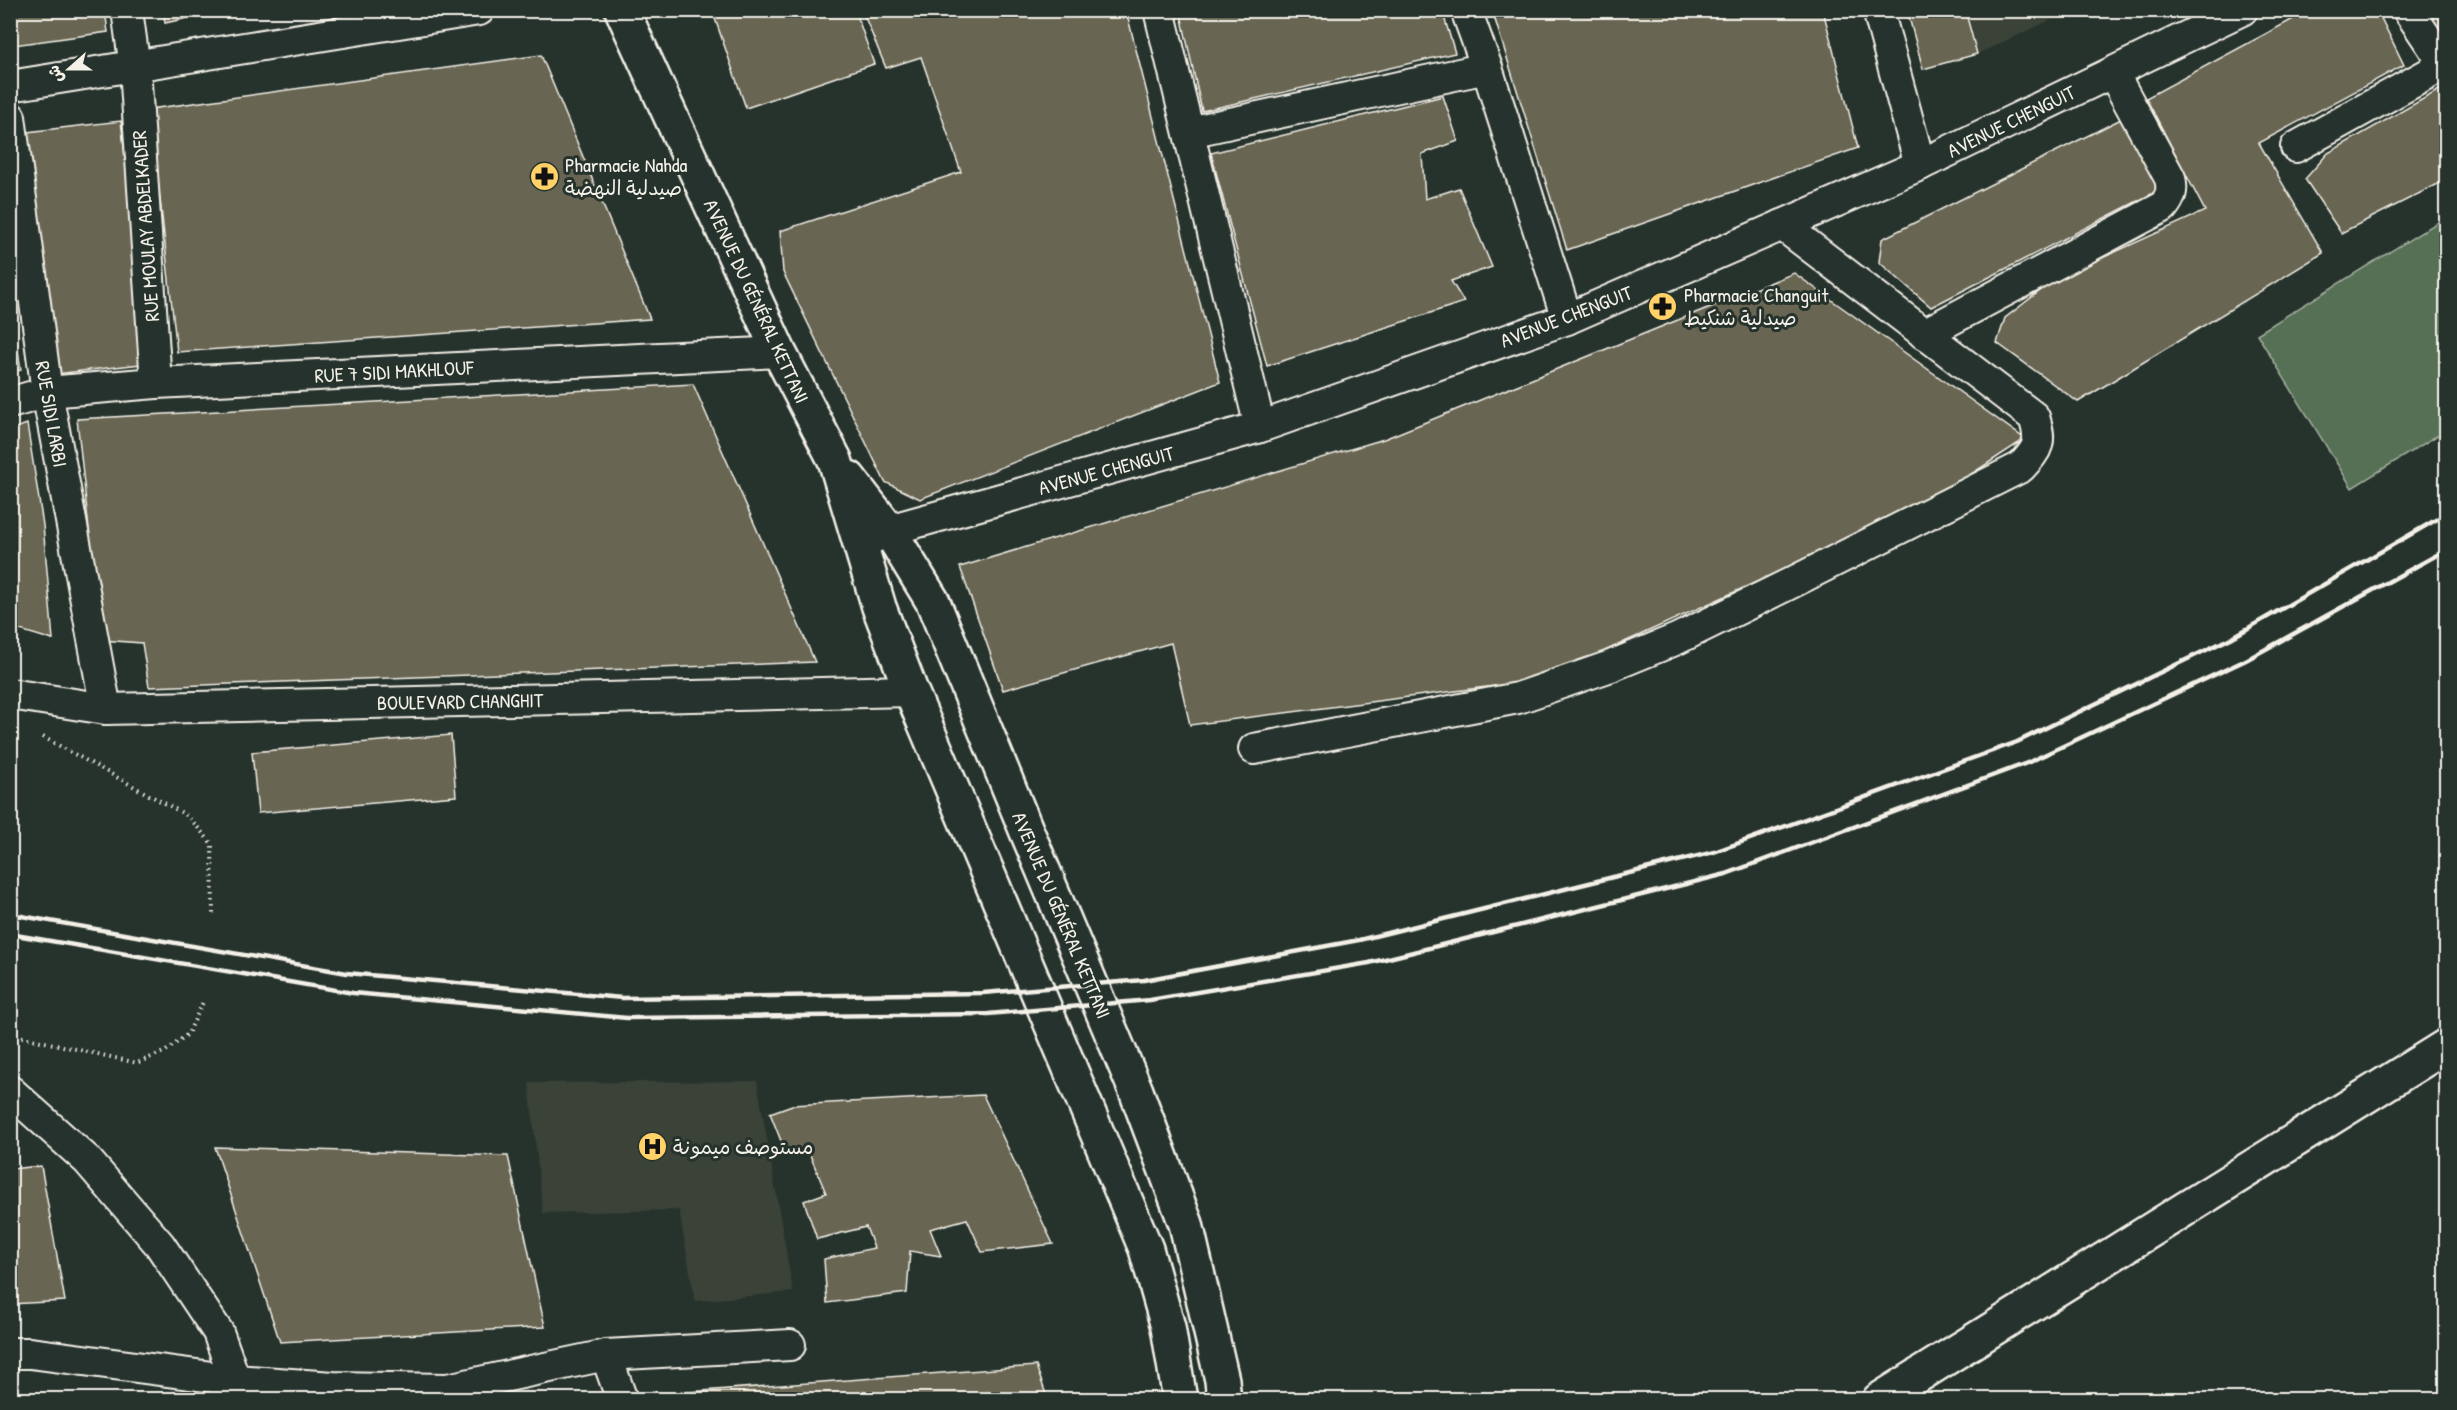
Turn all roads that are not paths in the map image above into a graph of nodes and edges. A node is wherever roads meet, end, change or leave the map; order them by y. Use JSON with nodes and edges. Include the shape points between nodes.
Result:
{"nodes":[{"id":1,"x":127,"y":10,"type":"edge"},
{"id":2,"x":479,"y":10,"type":"edge"},
{"id":3,"x":622,"y":10,"type":"edge"},
{"id":4,"x":1159,"y":10,"type":"edge"},
{"id":5,"x":1466,"y":10,"type":"edge"},
{"id":6,"x":1878,"y":10,"type":"edge"},
{"id":7,"x":2242,"y":10,"type":"edge"},
{"id":8,"x":2408,"y":10,"type":"edge"},
{"id":9,"x":2446,"y":65,"type":"edge"},
{"id":10,"x":135,"y":68,"type":"junction"},
{"id":11,"x":1487,"y":68,"type":"junction"},
{"id":12,"x":2113,"y":73,"type":"junction"},
{"id":13,"x":10,"y":86,"type":"edge"},
{"id":14,"x":10,"y":117,"type":"edge"},
{"id":15,"x":1189,"y":132,"type":"junction"},
{"id":16,"x":2296,"y":147,"type":"dead end"},
{"id":17,"x":1920,"y":165,"type":"junction"},
{"id":18,"x":1782,"y":225,"type":"junction"},
{"id":19,"x":1567,"y":319,"type":"junction"},
{"id":20,"x":1924,"y":334,"type":"junction"},
{"id":21,"x":779,"y":352,"type":"junction"},
{"id":22,"x":156,"y":383,"type":"junction"},
{"id":23,"x":47,"y":392,"type":"junction"},
{"id":24,"x":10,"y":403,"type":"edge"},
{"id":25,"x":1260,"y":427,"type":"junction"},
{"id":26,"x":875,"y":536,"type":"junction"},
{"id":27,"x":910,"y":692,"type":"junction"},
{"id":28,"x":10,"y":694,"type":"edge"},
{"id":29,"x":106,"y":709,"type":"junction"},
{"id":30,"x":1254,"y":749,"type":"dead end"},
{"id":31,"x":2446,"y":1046,"type":"edge"},
{"id":32,"x":10,"y":1091,"type":"edge"},
{"id":33,"x":790,"y":1345,"type":"dead end"},
{"id":34,"x":10,"y":1353,"type":"edge"},
{"id":35,"x":606,"y":1355,"type":"junction"},
{"id":36,"x":235,"y":1380,"type":"junction"},
{"id":37,"x":449,"y":1394,"type":"edge"},
{"id":38,"x":622,"y":1400,"type":"edge"},
{"id":39,"x":1180,"y":1400,"type":"edge"},
{"id":40,"x":1224,"y":1400,"type":"edge"},
{"id":41,"x":1879,"y":1400,"type":"edge"}],
"edges":[{"from":1,"to":10,"type":"street","name":"RUE MOULAY ABDELKADER"},
{"from":2,"to":10,"type":"street"},
{"from":3,"to":21,"type":"street","name":"AVENUE DU GÉNÉRAL KETTANI"},
{"from":4,"to":15,"type":"street"},
{"from":5,"to":11,"type":"street"},
{"from":6,"to":17,"type":"street"},
{"from":7,"to":12,"type":"street","name":"AVENUE CHENGUIT"},
{"from":8,"to":9,"type":"street"},
{"from":9,"to":16,"type":"street"},
{"from":10,"to":13,"type":"street"},
{"from":10,"to":22,"type":"street","name":"RUE MOULAY ABDELKADER"},
{"from":11,"to":15,"type":"street"},
{"from":11,"to":19,"type":"street"},
{"from":12,"to":17,"type":"street","name":"AVENUE CHENGUIT"},
{"from":12,"to":20,"type":"street","via":[[2170,178],[2170,199],[2163,207]]},
{"from":14,"to":23,"type":"street","name":"RUE SIDI LARBI"},
{"from":15,"to":25,"type":"street"},
{"from":17,"to":18,"type":"street","name":"AVENUE CHENGUIT"},
{"from":18,"to":19,"type":"street","name":"AVENUE CHENGUIT"},
{"from":18,"to":20,"type":"street"},
{"from":19,"to":25,"type":"street","name":"AVENUE CHENGUIT"},
{"from":20,"to":30,"type":"street","via":[[2034,417],[2039,434],[2037,450],[2021,467],[1760,599],[1611,666],[1518,698]]},
{"from":21,"to":22,"type":"street","name":"RUE 7 SIDI MAKHLOUF"},
{"from":21,"to":26,"type":"street","name":"AVENUE DU GÉNÉRAL KETTANI"},
{"from":22,"to":23,"type":"street","name":"RUE 7 SIDI MAKHLOUF"},
{"from":23,"to":24,"type":"street","name":"RUE 7 SIDI MAKHLOUF"},
{"from":23,"to":29,"type":"street","name":"RUE SIDI LARBI"},
{"from":25,"to":26,"type":"street","name":"AVENUE CHENGUIT"},
{"from":26,"to":27,"type":"street","name":"AVENUE DU GÉNÉRAL KETTANI","via":[[879,607]]},
{"from":26,"to":40,"type":"street","name":"AVENUE DU GÉNÉRAL KETTANI","via":[[933,602],[1136,1090],[1186,1224]]},
{"from":27,"to":29,"type":"street","name":"BOULEVARD CHANGHIT"},
{"from":27,"to":39,"type":"street","name":"AVENUE DU GÉNÉRAL KETTANI","via":[[1146,1249],[1168,1327]]},
{"from":28,"to":29,"type":"street","name":"BOULEVARD CHANGHIT"},
{"from":31,"to":41,"type":"street"},
{"from":32,"to":36,"type":"street","via":[[87,1160],[159,1245],[218,1332]]},
{"from":33,"to":35,"type":"street"},
{"from":34,"to":36,"type":"street"},
{"from":35,"to":37,"type":"street"},
{"from":35,"to":38,"type":"street"},
{"from":36,"to":37,"type":"street"}]}
